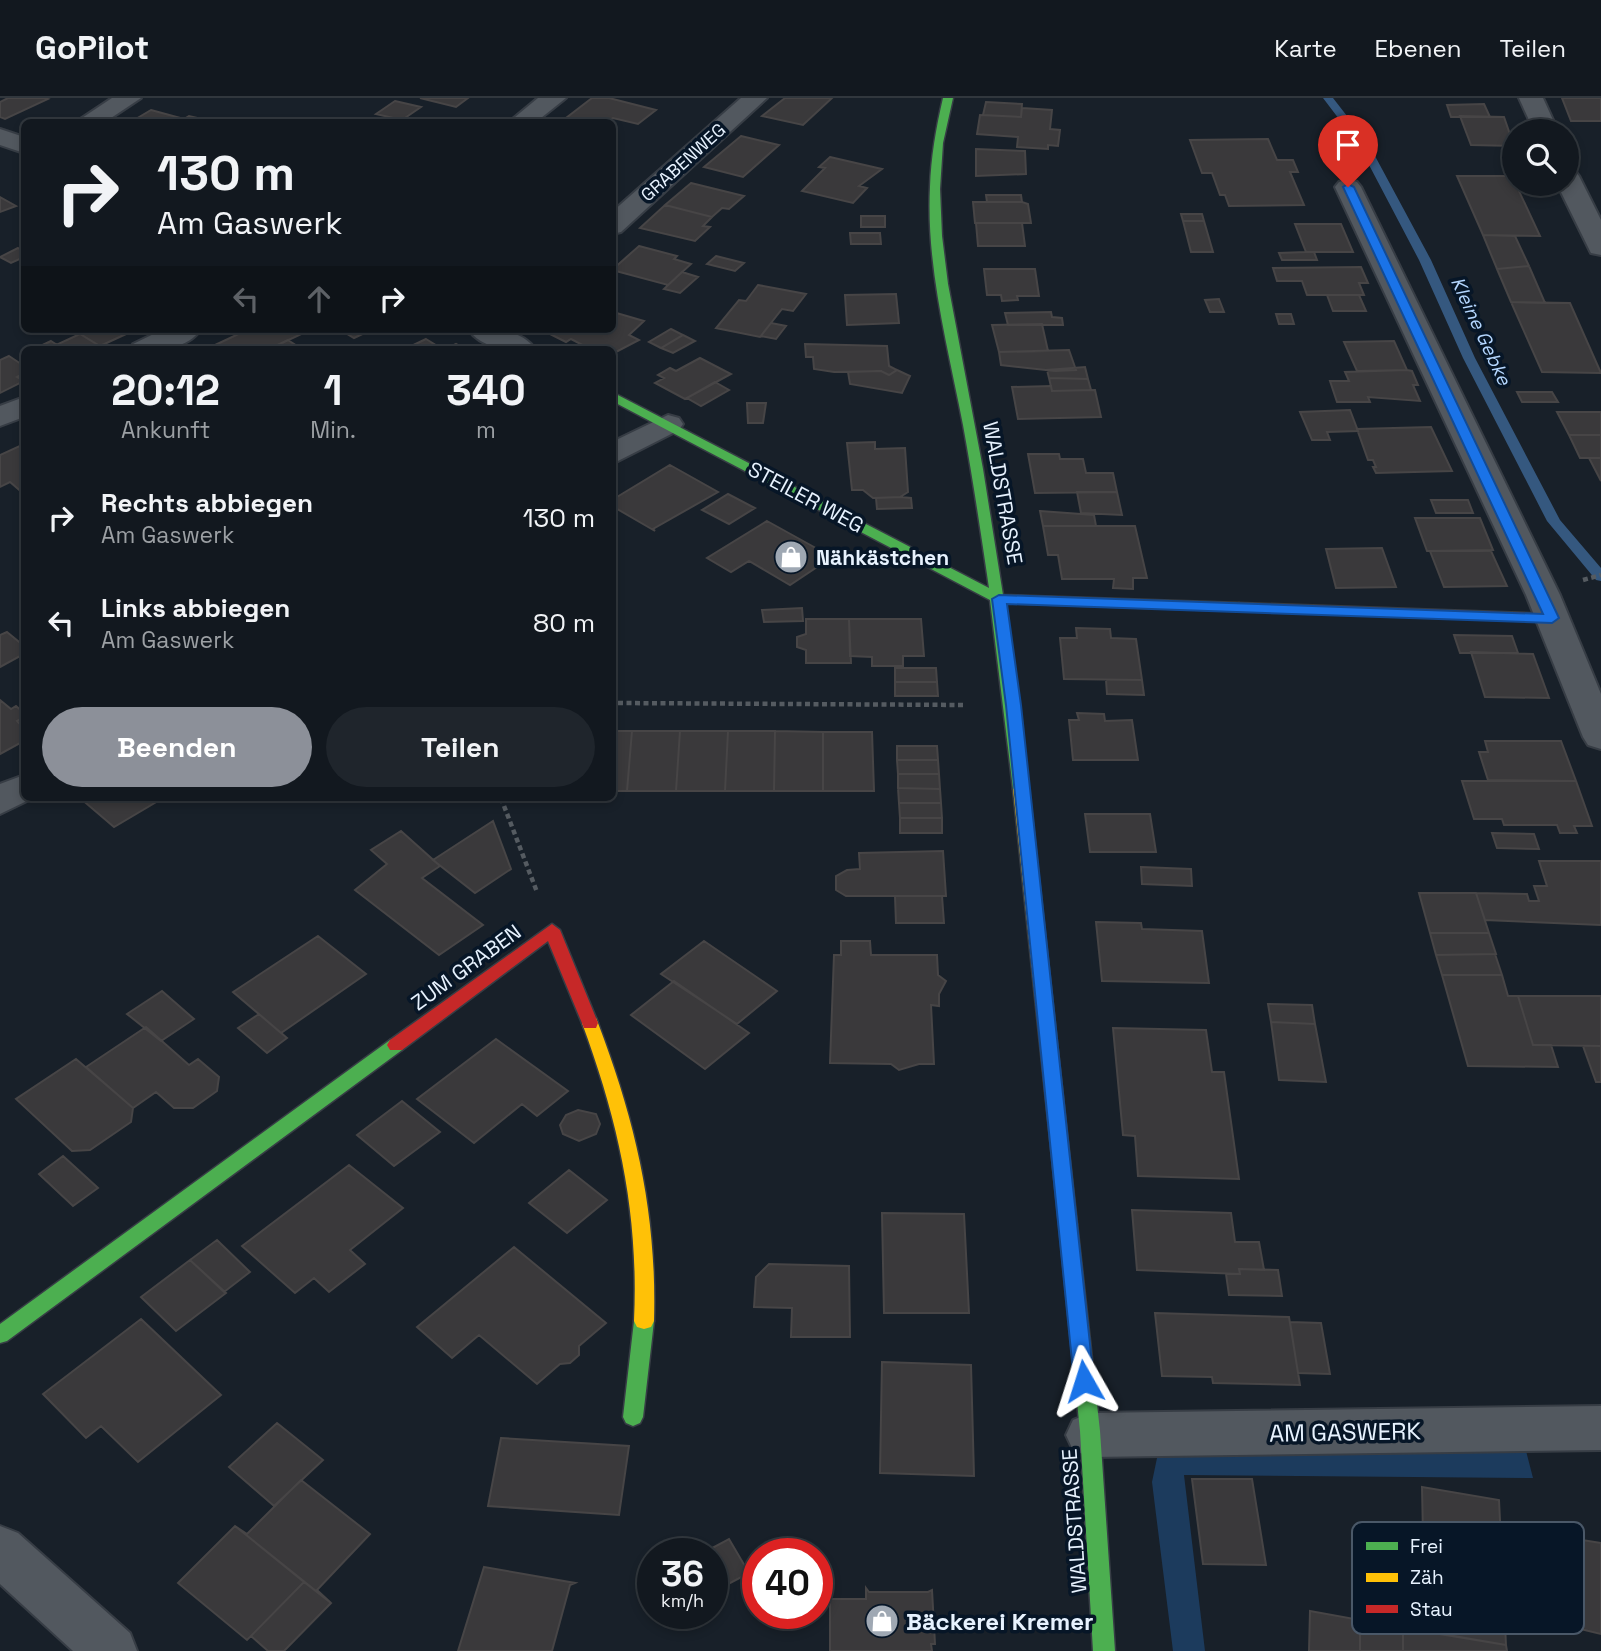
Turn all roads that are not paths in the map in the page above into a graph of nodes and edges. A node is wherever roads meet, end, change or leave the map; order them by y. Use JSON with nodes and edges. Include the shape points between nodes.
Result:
{"nodes":[{"id":1,"x":129,"y":98,"type":"edge"},
{"id":2,"x":554,"y":98,"type":"edge"},
{"id":3,"x":755,"y":98,"type":"edge"},
{"id":4,"x":948,"y":98,"type":"edge"},
{"id":5,"x":1531,"y":98,"type":"edge"},
{"id":6,"x":93,"y":119,"type":"edge"},
{"id":7,"x":525,"y":119,"type":"edge"},
{"id":8,"x":1541,"y":119,"type":"edge"},
{"id":9,"x":0,"y":136,"type":"edge"},
{"id":10,"x":21,"y":145,"type":"edge"},
{"id":11,"x":21,"y":157,"type":"edge"},
{"id":12,"x":0,"y":166,"type":"edge"},
{"id":13,"x":1348,"y":187,"type":"dead end"},
{"id":14,"x":1576,"y":196,"type":"edge"},
{"id":15,"x":616,"y":222,"type":"edge"},
{"id":16,"x":1601,"y":247,"type":"edge"},
{"id":17,"x":179,"y":333,"type":"edge"},
{"id":18,"x":151,"y":346,"type":"edge"},
{"id":19,"x":616,"y":398,"type":"edge"},
{"id":20,"x":21,"y":407,"type":"edge"},
{"id":21,"x":0,"y":417,"type":"edge"},
{"id":22,"x":668,"y":424,"type":"junction"},
{"id":23,"x":616,"y":453,"type":"edge"},
{"id":24,"x":999,"y":599,"type":"junction"},
{"id":25,"x":1552,"y":618,"type":"junction"},
{"id":26,"x":1601,"y":737,"type":"edge"},
{"id":27,"x":21,"y":789,"type":"edge"},
{"id":28,"x":0,"y":801,"type":"edge"},
{"id":29,"x":0,"y":1335,"type":"edge"},
{"id":30,"x":633,"y":1417,"type":"dead end"},
{"id":31,"x":1601,"y":1429,"type":"edge"},
{"id":32,"x":1090,"y":1435,"type":"junction"},
{"id":33,"x":0,"y":1550,"type":"edge"},
{"id":34,"x":111,"y":1651,"type":"edge"},
{"id":35,"x":1104,"y":1651,"type":"edge"}],
"edges":[{"from":1,"to":6,"type":"street"},
{"from":2,"to":7,"type":"street"},
{"from":3,"to":15,"type":"street","name":"GRABENWEG"},
{"from":4,"to":24,"type":"street","name":"WALDSTRASSE","via":[[935,144],[934,194],[948,304]]},
{"from":5,"to":8,"type":"street"},
{"from":9,"to":10,"type":"street"},
{"from":11,"to":12,"type":"street"},
{"from":13,"to":25,"type":"street"},
{"from":14,"to":16,"type":"street"},
{"from":17,"to":18,"type":"street"},
{"from":19,"to":22,"type":"street","name":"STEILER WEG"},
{"from":20,"to":21,"type":"street"},
{"from":22,"to":23,"type":"street"},
{"from":22,"to":24,"type":"street","name":"STEILER WEG"},
{"from":24,"to":25,"type":"street"},
{"from":24,"to":32,"type":"street","name":"WALDSTRASSE"},
{"from":25,"to":26,"type":"street"},
{"from":27,"to":28,"type":"street"},
{"from":29,"to":30,"type":"street","name":"ZUM GRABEN","via":[[552,930],[627,1130],[643,1210],[646,1304]]},
{"from":31,"to":32,"type":"street","name":"AM GASWERK"},
{"from":32,"to":35,"type":"street","name":"WALDSTRASSE"},
{"from":33,"to":34,"type":"street"}]}
